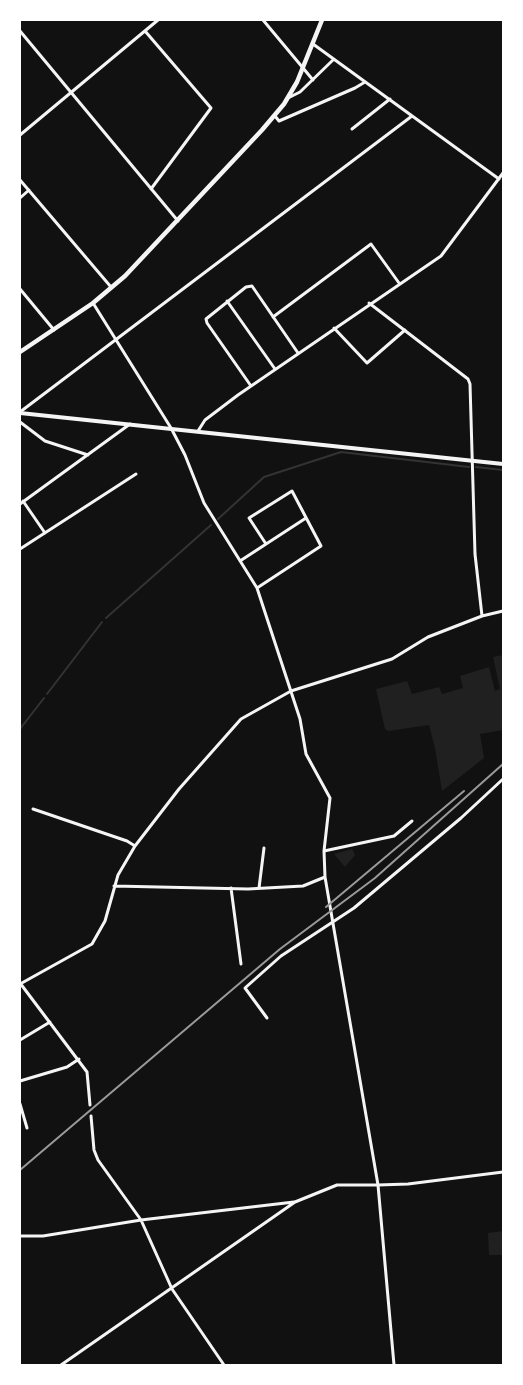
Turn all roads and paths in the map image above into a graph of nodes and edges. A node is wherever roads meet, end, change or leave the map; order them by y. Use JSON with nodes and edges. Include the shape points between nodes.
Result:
{"nodes":[{"id":1,"x":158,"y":20,"type":"edge"},
{"id":2,"x":263,"y":20,"type":"edge"},
{"id":3,"x":322,"y":20,"type":"edge"},
{"id":4,"x":20,"y":31,"type":"edge"},
{"id":5,"x":145,"y":31,"type":"junction"},
{"id":6,"x":313,"y":44,"type":"junction"},
{"id":7,"x":334,"y":59,"type":"junction"},
{"id":8,"x":304,"y":69,"type":"junction"},
{"id":9,"x":313,"y":80,"type":"junction"},
{"id":10,"x":365,"y":82,"type":"junction"},
{"id":11,"x":71,"y":93,"type":"junction"},
{"id":12,"x":288,"y":98,"type":"junction"},
{"id":13,"x":390,"y":100,"type":"junction"},
{"id":14,"x":274,"y":116,"type":"junction"},
{"id":15,"x":412,"y":116,"type":"junction"},
{"id":16,"x":352,"y":129,"type":"dead end"},
{"id":17,"x":20,"y":135,"type":"edge"},
{"id":18,"x":503,"y":173,"type":"edge"},
{"id":19,"x":499,"y":179,"type":"junction"},
{"id":20,"x":20,"y":180,"type":"edge"},
{"id":21,"x":150,"y":189,"type":"junction"},
{"id":22,"x":29,"y":190,"type":"junction"},
{"id":23,"x":20,"y":198,"type":"edge"},
{"id":24,"x":178,"y":222,"type":"junction"},
{"id":25,"x":399,"y":283,"type":"junction"},
{"id":26,"x":112,"y":288,"type":"junction"},
{"id":27,"x":20,"y":289,"type":"edge"},
{"id":28,"x":227,"y":301,"type":"junction"},
{"id":29,"x":93,"y":303,"type":"junction"},
{"id":30,"x":369,"y":303,"type":"junction"},
{"id":31,"x":273,"y":317,"type":"junction"},
{"id":32,"x":334,"y":328,"type":"junction"},
{"id":33,"x":54,"y":330,"type":"junction"},
{"id":34,"x":405,"y":330,"type":"junction"},
{"id":35,"x":115,"y":339,"type":"junction"},
{"id":36,"x":20,"y":352,"type":"edge"},
{"id":37,"x":298,"y":353,"type":"junction"},
{"id":38,"x":275,"y":369,"type":"junction"},
{"id":39,"x":251,"y":386,"type":"junction"},
{"id":40,"x":20,"y":412,"type":"edge"},
{"id":41,"x":20,"y":422,"type":"edge"},
{"id":42,"x":130,"y":424,"type":"junction"},
{"id":43,"x":171,"y":428,"type":"junction"},
{"id":44,"x":198,"y":431,"type":"junction"},
{"id":45,"x":88,"y":456,"type":"junction"},
{"id":46,"x":473,"y":461,"type":"junction"},
{"id":47,"x":503,"y":464,"type":"edge"},
{"id":48,"x":136,"y":474,"type":"dead end"},
{"id":49,"x":22,"y":503,"type":"edge"},
{"id":50,"x":306,"y":518,"type":"junction"},
{"id":51,"x":45,"y":533,"type":"junction"},
{"id":52,"x":266,"y":544,"type":"junction"},
{"id":53,"x":20,"y":549,"type":"edge"},
{"id":54,"x":240,"y":561,"type":"junction"},
{"id":55,"x":257,"y":588,"type":"junction"},
{"id":56,"x":503,"y":611,"type":"edge"},
{"id":57,"x":482,"y":616,"type":"junction"},
{"id":58,"x":291,"y":691,"type":"junction"},
{"id":59,"x":503,"y":779,"type":"edge"},
{"id":60,"x":33,"y":809,"type":"dead end"},
{"id":61,"x":412,"y":821,"type":"dead end"},
{"id":62,"x":135,"y":846,"type":"junction"},
{"id":63,"x":264,"y":848,"type":"dead end"},
{"id":64,"x":324,"y":851,"type":"junction"},
{"id":65,"x":325,"y":877,"type":"junction"},
{"id":66,"x":114,"y":886,"type":"junction"},
{"id":67,"x":231,"y":888,"type":"junction"},
{"id":68,"x":260,"y":888,"type":"junction"},
{"id":69,"x":333,"y":921,"type":"junction"},
{"id":70,"x":241,"y":964,"type":"dead end"},
{"id":71,"x":20,"y":984,"type":"edge"},
{"id":72,"x":266,"y":1018,"type":"dead end"},
{"id":73,"x":50,"y":1022,"type":"junction"},
{"id":74,"x":20,"y":1040,"type":"edge"},
{"id":75,"x":79,"y":1059,"type":"junction"},
{"id":76,"x":20,"y":1081,"type":"edge"},
{"id":77,"x":20,"y":1104,"type":"edge"},
{"id":78,"x":90,"y":1105,"type":"dead end"},
{"id":79,"x":91,"y":1116,"type":"dead end"},
{"id":80,"x":27,"y":1128,"type":"dead end"},
{"id":81,"x":503,"y":1172,"type":"edge"},
{"id":82,"x":378,"y":1185,"type":"junction"},
{"id":83,"x":295,"y":1202,"type":"junction"},
{"id":84,"x":141,"y":1220,"type":"junction"},
{"id":85,"x":20,"y":1236,"type":"edge"},
{"id":86,"x":172,"y":1289,"type":"junction"},
{"id":87,"x":61,"y":1365,"type":"edge"},
{"id":88,"x":224,"y":1365,"type":"edge"},
{"id":89,"x":394,"y":1365,"type":"edge"}],
"edges":[{"from":1,"to":5,"type":"street"},
{"from":2,"to":8,"type":"street"},
{"from":3,"to":6,"type":"main road"},
{"from":4,"to":11,"type":"street"},
{"from":5,"to":11,"type":"street"},
{"from":5,"to":21,"type":"street","via":[[211,108]]},
{"from":6,"to":7,"type":"street"},
{"from":6,"to":8,"type":"main road"},
{"from":7,"to":9,"type":"street"},
{"from":7,"to":10,"type":"street"},
{"from":8,"to":9,"type":"street"},
{"from":8,"to":12,"type":"main road"},
{"from":9,"to":12,"type":"street"},
{"from":10,"to":13,"type":"street"},
{"from":10,"to":14,"type":"street","via":[[279,120]]},
{"from":11,"to":17,"type":"street"},
{"from":11,"to":21,"type":"street"},
{"from":12,"to":14,"type":"main road"},
{"from":13,"to":15,"type":"street"},
{"from":13,"to":16,"type":"street"},
{"from":14,"to":24,"type":"main road"},
{"from":15,"to":19,"type":"street"},
{"from":15,"to":35,"type":"street"},
{"from":18,"to":19,"type":"street"},
{"from":19,"to":25,"type":"street","via":[[440,256]]},
{"from":20,"to":22,"type":"street"},
{"from":21,"to":24,"type":"street"},
{"from":22,"to":23,"type":"street"},
{"from":22,"to":26,"type":"street"},
{"from":24,"to":26,"type":"main road"},
{"from":25,"to":30,"type":"street"},
{"from":25,"to":31,"type":"street","via":[[371,244]]},
{"from":26,"to":29,"type":"main road"},
{"from":27,"to":33,"type":"street"},
{"from":28,"to":31,"type":"street","via":[[252,286]]},
{"from":28,"to":38,"type":"street"},
{"from":28,"to":39,"type":"street","via":[[207,316],[207,323]]},
{"from":29,"to":33,"type":"main road"},
{"from":29,"to":35,"type":"street"},
{"from":30,"to":32,"type":"street"},
{"from":30,"to":34,"type":"street"},
{"from":31,"to":37,"type":"street"},
{"from":32,"to":34,"type":"street","via":[[367,363]]},
{"from":32,"to":37,"type":"street"},
{"from":33,"to":36,"type":"main road"},
{"from":34,"to":46,"type":"street","via":[[468,379]]},
{"from":35,"to":40,"type":"street"},
{"from":35,"to":43,"type":"street"},
{"from":37,"to":38,"type":"street"},
{"from":38,"to":39,"type":"street"},
{"from":39,"to":44,"type":"street","via":[[205,420]]},
{"from":40,"to":42,"type":"street"},
{"from":41,"to":45,"type":"street","via":[[45,441]]},
{"from":42,"to":43,"type":"street"},
{"from":42,"to":45,"type":"street"},
{"from":43,"to":44,"type":"street"},
{"from":43,"to":54,"type":"street","via":[[204,504]]},
{"from":44,"to":46,"type":"street"},
{"from":45,"to":49,"type":"street"},
{"from":46,"to":47,"type":"street"},
{"from":46,"to":57,"type":"street","via":[[475,554]]},
{"from":48,"to":51,"type":"street"},
{"from":49,"to":51,"type":"street"},
{"from":50,"to":52,"type":"street"},
{"from":50,"to":52,"type":"street","via":[[292,491],[250,518]]},
{"from":50,"to":55,"type":"street","via":[[321,546]]},
{"from":51,"to":53,"type":"street"},
{"from":52,"to":54,"type":"street"},
{"from":54,"to":55,"type":"street"},
{"from":55,"to":58,"type":"street"},
{"from":56,"to":57,"type":"street"},
{"from":57,"to":58,"type":"street","via":[[428,637],[392,659]]},
{"from":58,"to":62,"type":"street","via":[[233,725]]},
{"from":58,"to":64,"type":"street","via":[[306,754],[330,798]]},
{"from":59,"to":69,"type":"street","via":[[351,911]]},
{"from":60,"to":62,"type":"street"},
{"from":61,"to":64,"type":"street","via":[[394,836]]},
{"from":62,"to":66,"type":"street"},
{"from":63,"to":68,"type":"street"},
{"from":64,"to":65,"type":"street"},
{"from":65,"to":68,"type":"street","via":[[303,886]]},
{"from":65,"to":69,"type":"street"},
{"from":66,"to":67,"type":"street"},
{"from":66,"to":71,"type":"street","via":[[105,921],[92,944]]},
{"from":67,"to":68,"type":"street"},
{"from":67,"to":70,"type":"street"},
{"from":69,"to":72,"type":"street","via":[[280,956],[245,988]]},
{"from":69,"to":82,"type":"street"},
{"from":71,"to":73,"type":"street"},
{"from":73,"to":74,"type":"street"},
{"from":73,"to":75,"type":"street"},
{"from":75,"to":76,"type":"street","via":[[67,1068]]},
{"from":75,"to":78,"type":"street","via":[[87,1072]]},
{"from":77,"to":80,"type":"street"},
{"from":79,"to":84,"type":"street","via":[[98,1160]]},
{"from":81,"to":82,"type":"street"},
{"from":82,"to":83,"type":"street","via":[[337,1185]]},
{"from":82,"to":89,"type":"street"},
{"from":83,"to":84,"type":"street"},
{"from":83,"to":86,"type":"street"},
{"from":84,"to":85,"type":"street","via":[[43,1236]]},
{"from":84,"to":86,"type":"street"},
{"from":86,"to":87,"type":"street"},
{"from":86,"to":88,"type":"street"}]}
